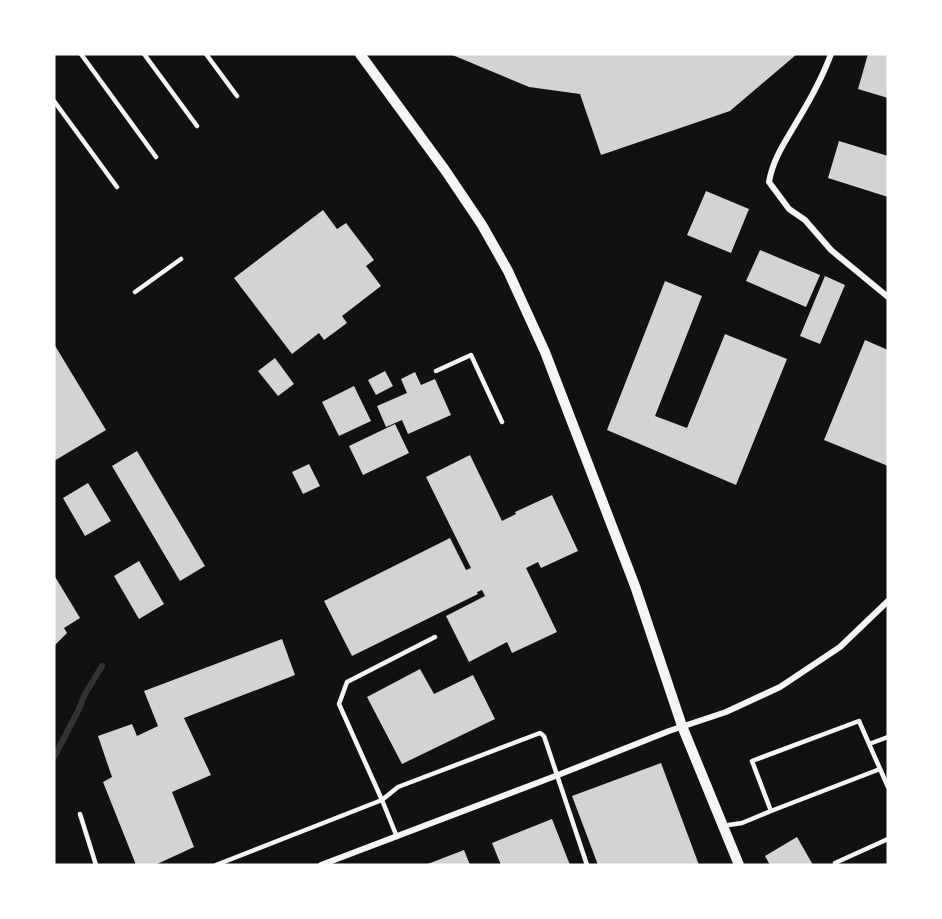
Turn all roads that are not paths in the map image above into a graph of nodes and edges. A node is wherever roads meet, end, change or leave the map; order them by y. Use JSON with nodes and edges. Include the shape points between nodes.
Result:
{"nodes":[{"id":1,"x":81,"y":54,"type":"edge"},
{"id":2,"x":144,"y":54,"type":"edge"},
{"id":3,"x":206,"y":54,"type":"edge"},
{"id":4,"x":360,"y":54,"type":"edge"},
{"id":5,"x":831,"y":54,"type":"edge"},
{"id":6,"x":237,"y":96,"type":"dead end"},
{"id":7,"x":54,"y":101,"type":"edge"},
{"id":8,"x":197,"y":126,"type":"dead end"},
{"id":9,"x":156,"y":157,"type":"dead end"},
{"id":10,"x":117,"y":187,"type":"dead end"},
{"id":11,"x":181,"y":259,"type":"dead end"},
{"id":12,"x":135,"y":292,"type":"dead end"},
{"id":13,"x":888,"y":297,"type":"edge"},
{"id":14,"x":436,"y":371,"type":"dead end"},
{"id":15,"x":502,"y":422,"type":"dead end"},
{"id":16,"x":888,"y":601,"type":"edge"},
{"id":17,"x":435,"y":637,"type":"dead end"},
{"id":18,"x":682,"y":726,"type":"junction"},
{"id":19,"x":888,"y":737,"type":"edge"},
{"id":20,"x":869,"y":744,"type":"junction"},
{"id":21,"x":880,"y":769,"type":"junction"},
{"id":22,"x":558,"y":775,"type":"junction"},
{"id":23,"x":888,"y":787,"type":"edge"},
{"id":24,"x":382,"y":800,"type":"junction"},
{"id":25,"x":771,"y":811,"type":"junction"},
{"id":26,"x":80,"y":814,"type":"dead end"},
{"id":27,"x":722,"y":826,"type":"junction"},
{"id":28,"x":397,"y":837,"type":"junction"},
{"id":29,"x":888,"y":839,"type":"edge"},
{"id":30,"x":835,"y":863,"type":"dead end"},
{"id":31,"x":96,"y":865,"type":"edge"},
{"id":32,"x":216,"y":865,"type":"edge"},
{"id":33,"x":321,"y":865,"type":"edge"},
{"id":34,"x":588,"y":865,"type":"edge"},
{"id":35,"x":739,"y":865,"type":"edge"}],
"edges":[{"from":1,"to":9,"type":"lane"},
{"from":2,"to":8,"type":"lane"},
{"from":3,"to":6,"type":"lane"},
{"from":4,"to":18,"type":"street","via":[[477,217],[521,300],[545,352],[635,586]]},
{"from":5,"to":13,"type":"street","via":[[778,153],[770,182],[789,209],[805,220],[831,250]]},
{"from":7,"to":10,"type":"lane"},
{"from":11,"to":12,"type":"lane"},
{"from":14,"to":15,"type":"lane","via":[[471,355]]},
{"from":16,"to":18,"type":"street","via":[[840,646],[780,687],[726,712]]},
{"from":17,"to":24,"type":"lane","via":[[346,681],[339,704]]},
{"from":18,"to":22,"type":"street"},
{"from":18,"to":27,"type":"street"},
{"from":19,"to":20,"type":"lane"},
{"from":20,"to":21,"type":"lane"},
{"from":20,"to":25,"type":"lane","via":[[859,721],[753,761]]},
{"from":21,"to":23,"type":"lane"},
{"from":21,"to":25,"type":"lane"},
{"from":22,"to":24,"type":"lane","via":[[540,734],[398,788]]},
{"from":22,"to":28,"type":"street"},
{"from":22,"to":34,"type":"lane"},
{"from":24,"to":28,"type":"lane"},
{"from":24,"to":32,"type":"lane"},
{"from":25,"to":27,"type":"lane"},
{"from":26,"to":31,"type":"lane"},
{"from":27,"to":35,"type":"street"},
{"from":28,"to":33,"type":"street"},
{"from":29,"to":30,"type":"lane"}]}
